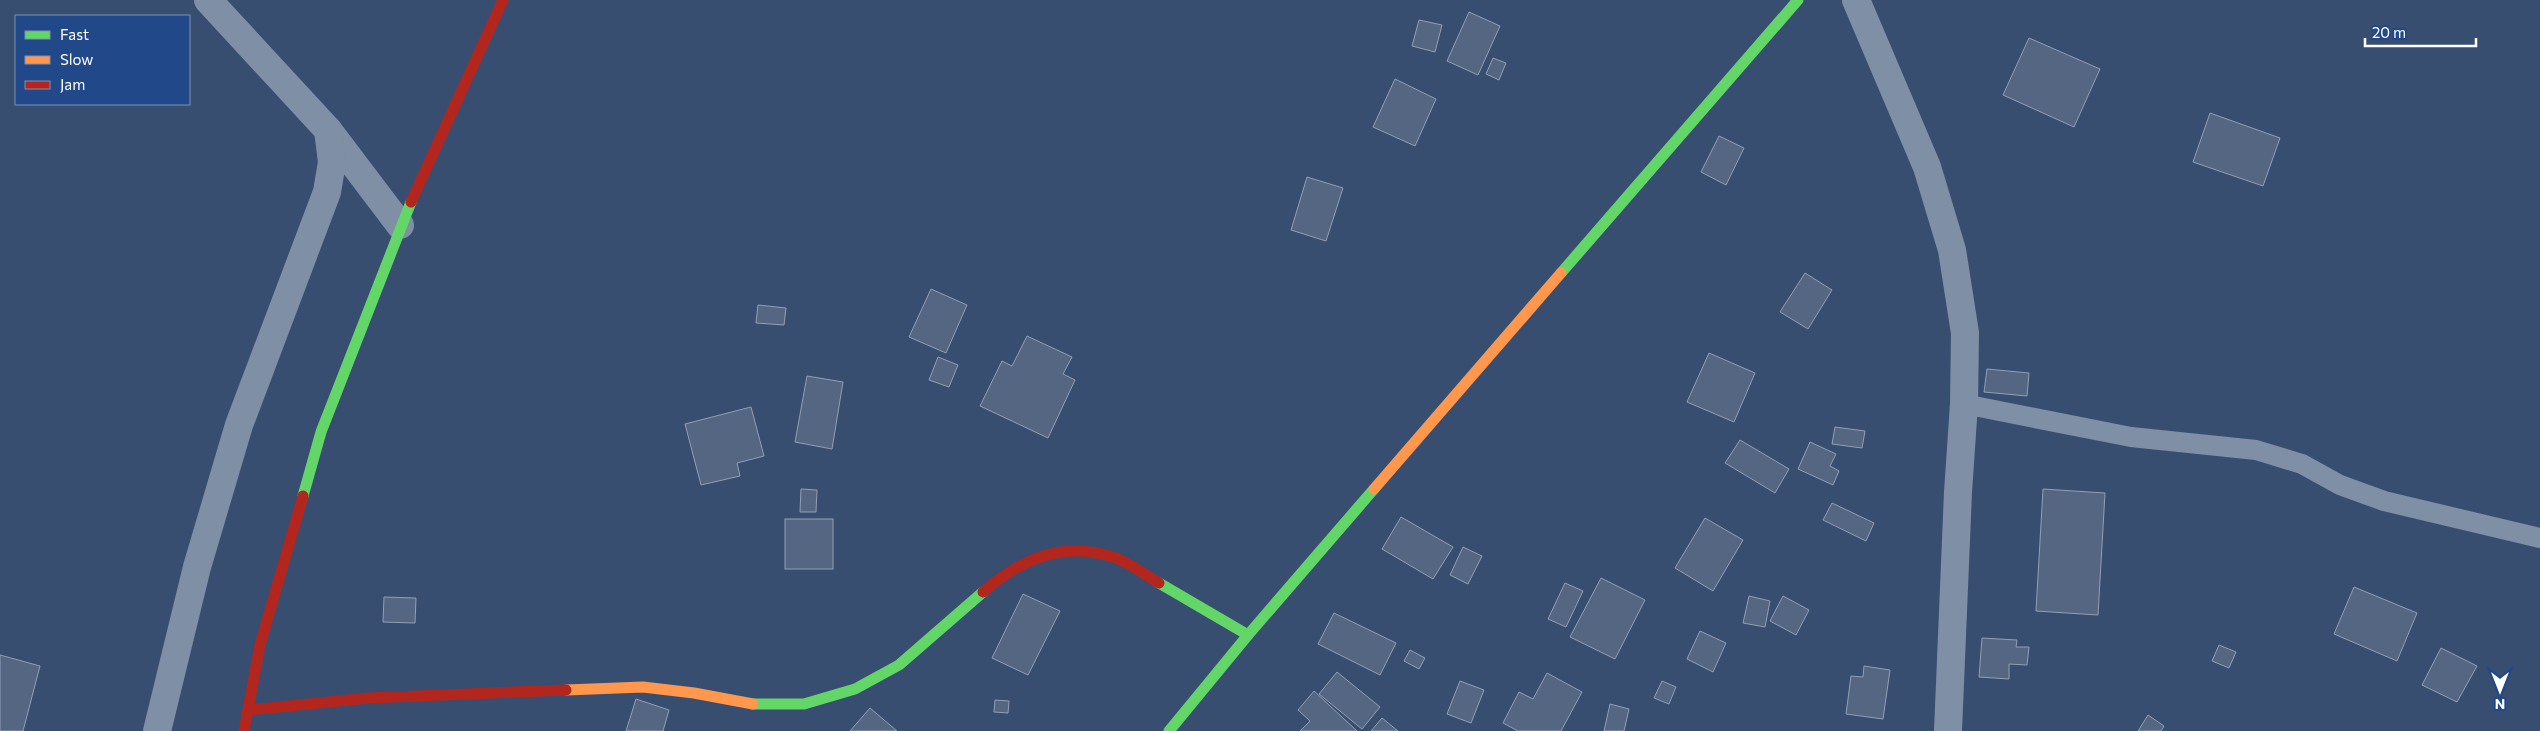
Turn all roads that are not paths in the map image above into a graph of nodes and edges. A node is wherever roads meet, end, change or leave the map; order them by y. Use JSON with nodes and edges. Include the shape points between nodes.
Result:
{"nodes":[{"id":1,"x":208,"y":0,"type":"edge"},
{"id":2,"x":503,"y":0,"type":"edge"},
{"id":3,"x":1798,"y":0,"type":"edge"},
{"id":4,"x":1856,"y":0,"type":"edge"},
{"id":5,"x":328,"y":130,"type":"junction"},
{"id":6,"x":400,"y":225,"type":"junction"},
{"id":7,"x":1964,"y":404,"type":"junction"},
{"id":8,"x":2540,"y":538,"type":"edge"},
{"id":9,"x":1248,"y":635,"type":"junction"},
{"id":10,"x":248,"y":710,"type":"junction"},
{"id":11,"x":157,"y":731,"type":"edge"},
{"id":12,"x":244,"y":731,"type":"edge"},
{"id":13,"x":1169,"y":731,"type":"edge"},
{"id":14,"x":1948,"y":731,"type":"edge"}],
"edges":[{"from":1,"to":5,"type":"street"},
{"from":2,"to":6,"type":"street"},
{"from":3,"to":9,"type":"street"},
{"from":4,"to":7,"type":"street","via":[[1927,167],[1952,250],[1965,333]]},
{"from":5,"to":6,"type":"street"},
{"from":5,"to":11,"type":"street","via":[[332,162],[327,192],[238,425],[197,567]]},
{"from":6,"to":10,"type":"street","via":[[321,432],[260,645]]},
{"from":7,"to":8,"type":"lane","via":[[2131,437],[2256,450],[2302,464],[2340,485],[2384,501]]},
{"from":7,"to":14,"type":"street"},
{"from":9,"to":10,"type":"street","via":[[1114,557],[1074,549],[1033,559],[1001,576],[899,665],[855,689],[804,704],[745,704],[643,687],[369,698]]},
{"from":9,"to":13,"type":"street"},
{"from":10,"to":12,"type":"street"}]}
